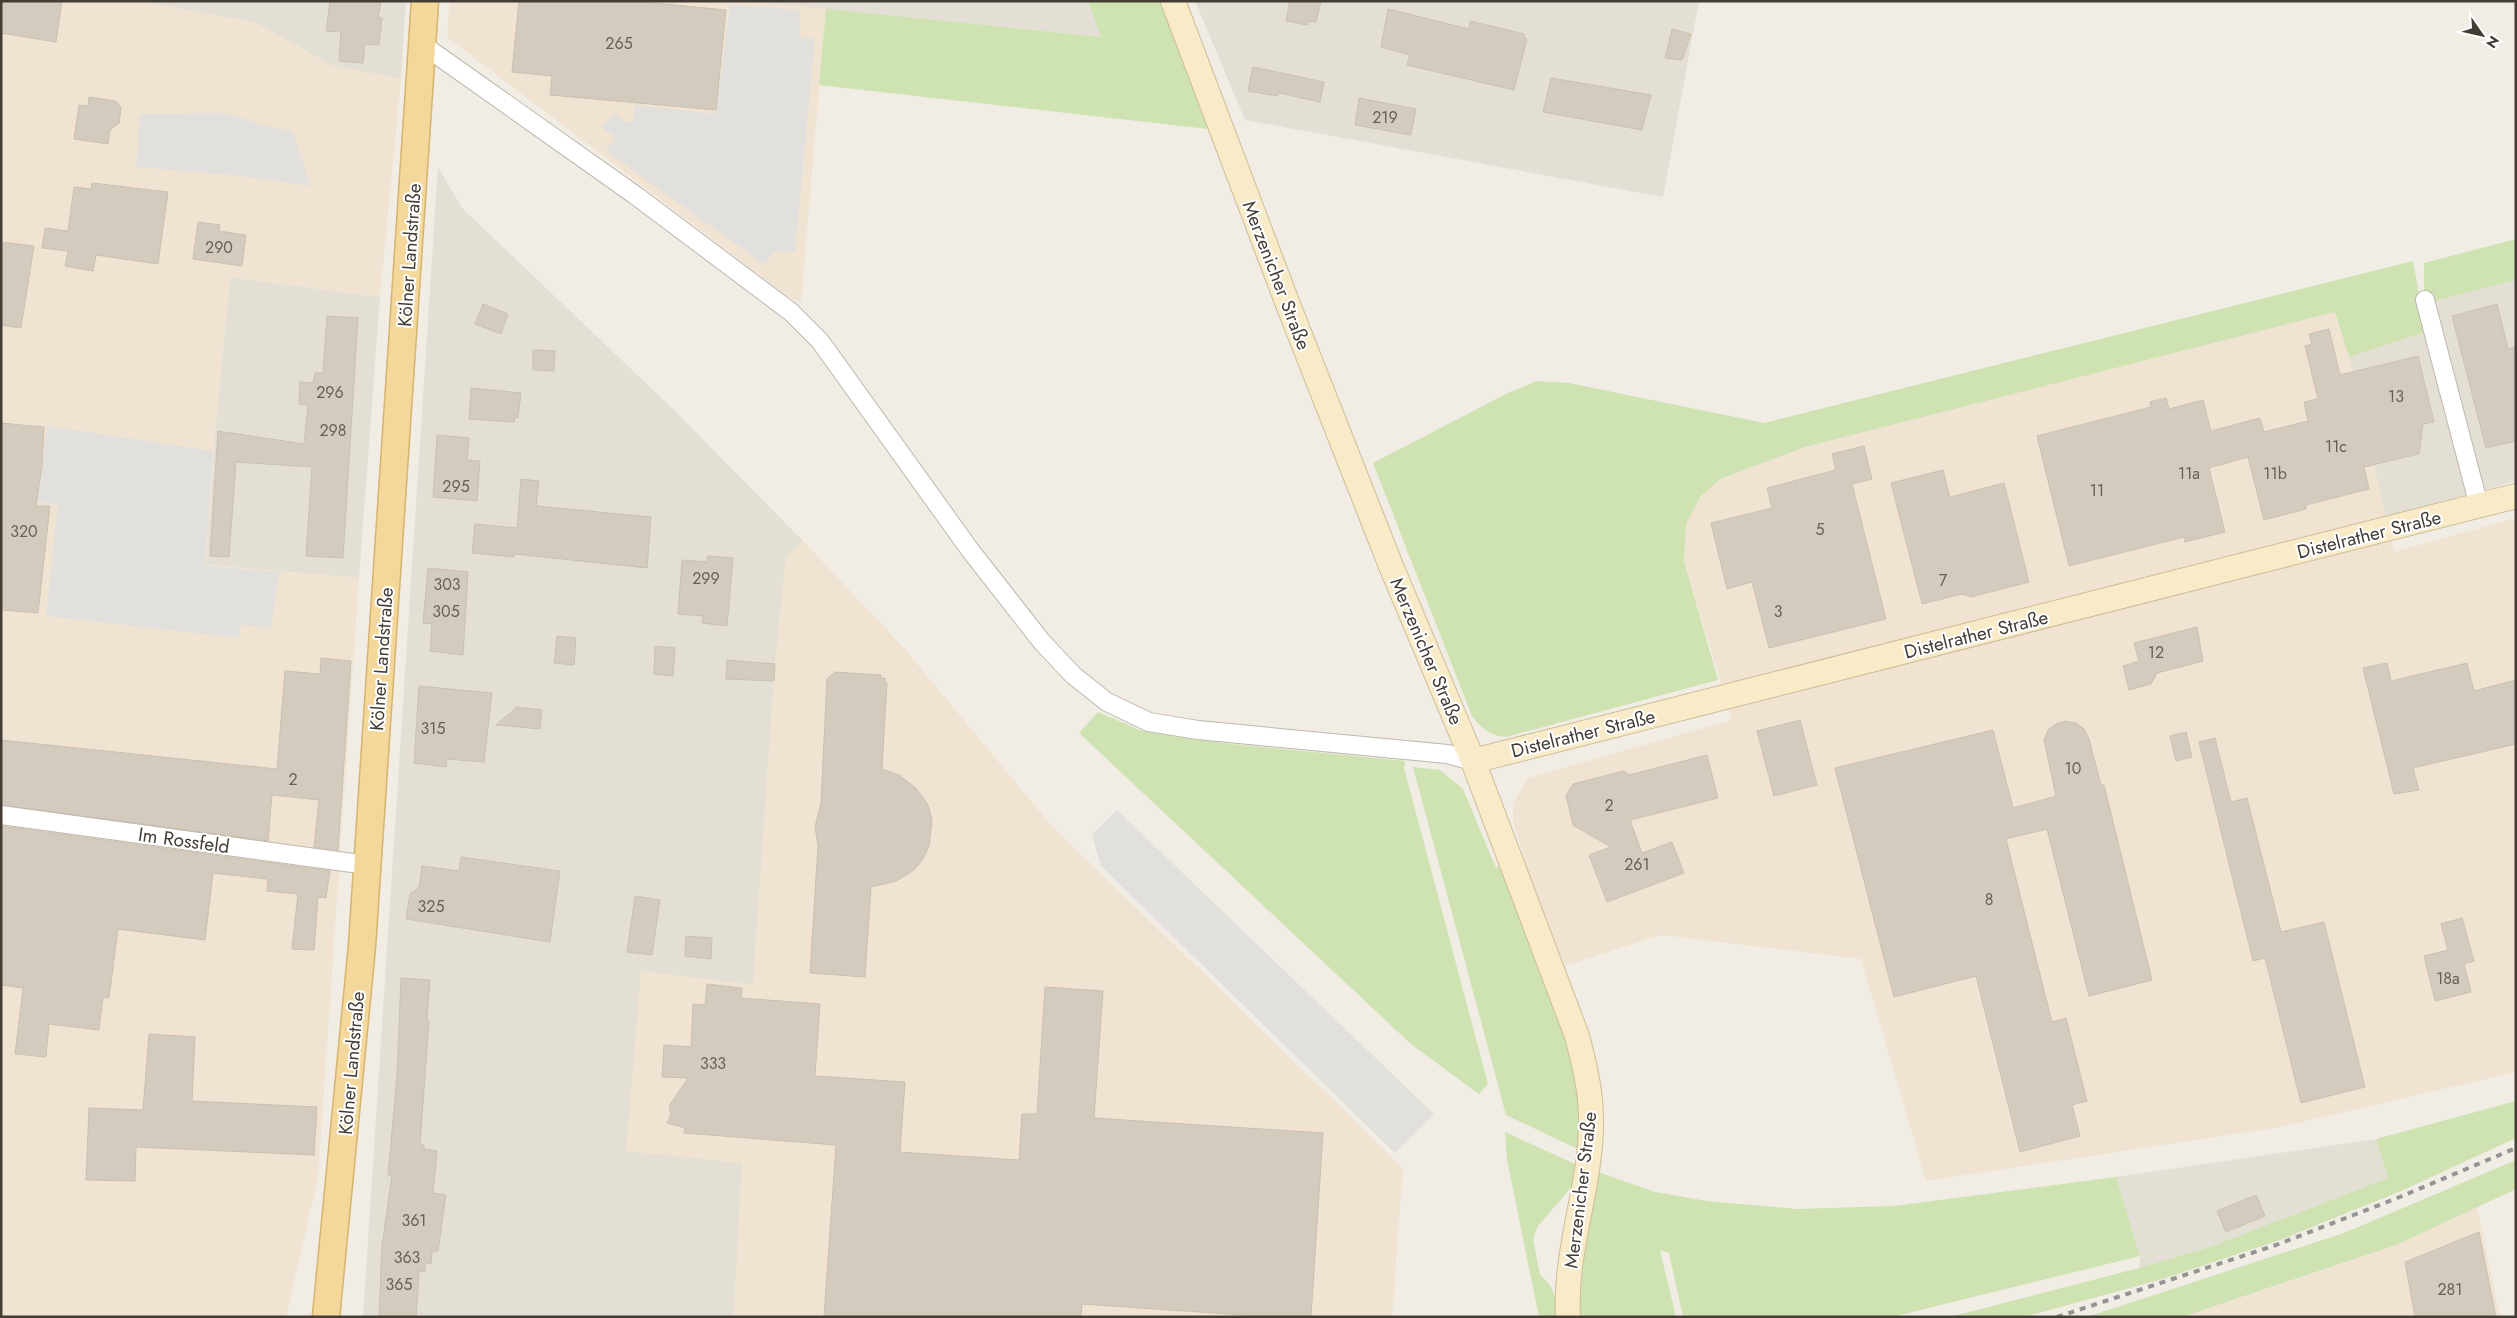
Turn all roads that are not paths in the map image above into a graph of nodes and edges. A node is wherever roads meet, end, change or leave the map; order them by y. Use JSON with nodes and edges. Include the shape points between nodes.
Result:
{"nodes":[{"id":1,"x":425,"y":1,"type":"edge"},
{"id":2,"x":1173,"y":1,"type":"edge"},
{"id":3,"x":422,"y":45,"type":"junction"},
{"id":4,"x":2425,"y":300,"type":"dead end"},
{"id":5,"x":2516,"y":496,"type":"edge"},
{"id":6,"x":2479,"y":506,"type":"junction"},
{"id":7,"x":1473,"y":760,"type":"junction"},
{"id":8,"x":1,"y":815,"type":"edge"},
{"id":9,"x":367,"y":865,"type":"junction"},
{"id":10,"x":326,"y":1317,"type":"edge"},
{"id":11,"x":1568,"y":1317,"type":"edge"}],
"edges":[{"from":1,"to":3,"type":"main road","name":"Kölner Landstraße"},
{"from":2,"to":7,"type":"street","name":"Merzenicher Straße","via":[[1355,475]]},
{"from":3,"to":7,"type":"street","via":[[635,195],[791,312],[820,341],[970,550],[1042,642],[1073,675],[1107,702],[1149,722],[1198,730],[1404,749]]},
{"from":3,"to":9,"type":"main road","name":"Kölner Landstraße"},
{"from":4,"to":6,"type":"street"},
{"from":5,"to":6,"type":"street","name":"Distelrather Straße"},
{"from":6,"to":7,"type":"street","name":"Distelrather Straße"},
{"from":7,"to":11,"type":"street","name":"Merzenicher Straße","via":[[1577,1036],[1589,1082],[1591,1120]]},
{"from":8,"to":9,"type":"street","name":"Im Rossfeld"},
{"from":9,"to":10,"type":"main road","name":"Kölner Landstraße"}]}
